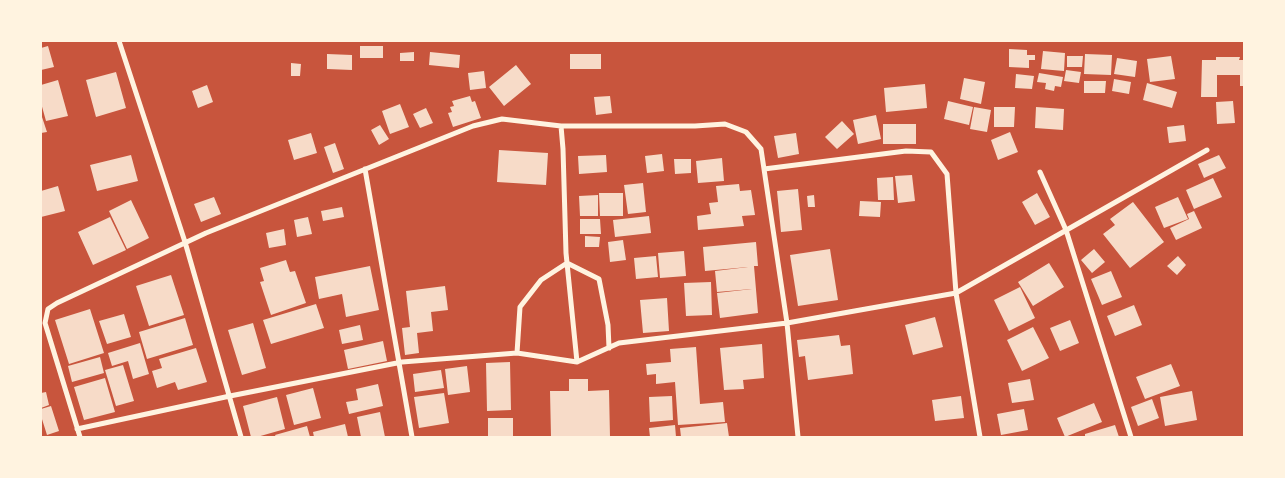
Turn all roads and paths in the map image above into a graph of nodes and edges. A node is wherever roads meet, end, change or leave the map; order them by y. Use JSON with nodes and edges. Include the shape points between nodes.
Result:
{"nodes":[{"id":1,"x":119,"y":41,"type":"edge"},
{"id":2,"x":561,"y":126,"type":"junction"},
{"id":3,"x":1207,"y":150,"type":"dead end"},
{"id":4,"x":365,"y":168,"type":"junction"},
{"id":5,"x":764,"y":169,"type":"junction"},
{"id":6,"x":1040,"y":172,"type":"dead end"},
{"id":7,"x":1066,"y":230,"type":"junction"},
{"id":8,"x":185,"y":242,"type":"junction"},
{"id":9,"x":567,"y":263,"type":"junction"},
{"id":10,"x":956,"y":293,"type":"junction"},
{"id":11,"x":787,"y":322,"type":"junction"},
{"id":12,"x":609,"y":348,"type":"junction"},
{"id":13,"x":518,"y":353,"type":"junction"},
{"id":14,"x":577,"y":362,"type":"junction"},
{"id":15,"x":399,"y":363,"type":"junction"},
{"id":16,"x":230,"y":396,"type":"junction"},
{"id":17,"x":77,"y":429,"type":"junction"},
{"id":18,"x":80,"y":437,"type":"edge"},
{"id":19,"x":241,"y":437,"type":"edge"},
{"id":20,"x":412,"y":437,"type":"edge"},
{"id":21,"x":798,"y":437,"type":"edge"},
{"id":22,"x":980,"y":437,"type":"edge"},
{"id":23,"x":1132,"y":437,"type":"edge"}],
"edges":[{"from":1,"to":8,"type":"street"},
{"from":2,"to":4,"type":"street","via":[[502,119],[473,126]]},
{"from":2,"to":5,"type":"street","via":[[725,124],[746,132],[760,149]]},
{"from":2,"to":9,"type":"street"},
{"from":3,"to":7,"type":"street"},
{"from":4,"to":8,"type":"street"},
{"from":4,"to":15,"type":"street"},
{"from":5,"to":10,"type":"street","via":[[906,151],[931,152],[947,174]]},
{"from":5,"to":11,"type":"street"},
{"from":6,"to":7,"type":"street"},
{"from":7,"to":10,"type":"street"},
{"from":7,"to":23,"type":"street"},
{"from":8,"to":16,"type":"street"},
{"from":8,"to":17,"type":"street","via":[[48,308],[45,323]]},
{"from":9,"to":12,"type":"street","via":[[599,279]]},
{"from":9,"to":13,"type":"street","via":[[541,280],[520,307]]},
{"from":9,"to":14,"type":"street"},
{"from":10,"to":11,"type":"street"},
{"from":10,"to":22,"type":"street"},
{"from":11,"to":12,"type":"street","via":[[619,343]]},
{"from":11,"to":21,"type":"street"},
{"from":12,"to":14,"type":"street"},
{"from":13,"to":14,"type":"street"},
{"from":13,"to":15,"type":"street"},
{"from":15,"to":16,"type":"street"},
{"from":15,"to":20,"type":"street"},
{"from":16,"to":17,"type":"street"},
{"from":16,"to":19,"type":"street"},
{"from":17,"to":18,"type":"street"}]}
